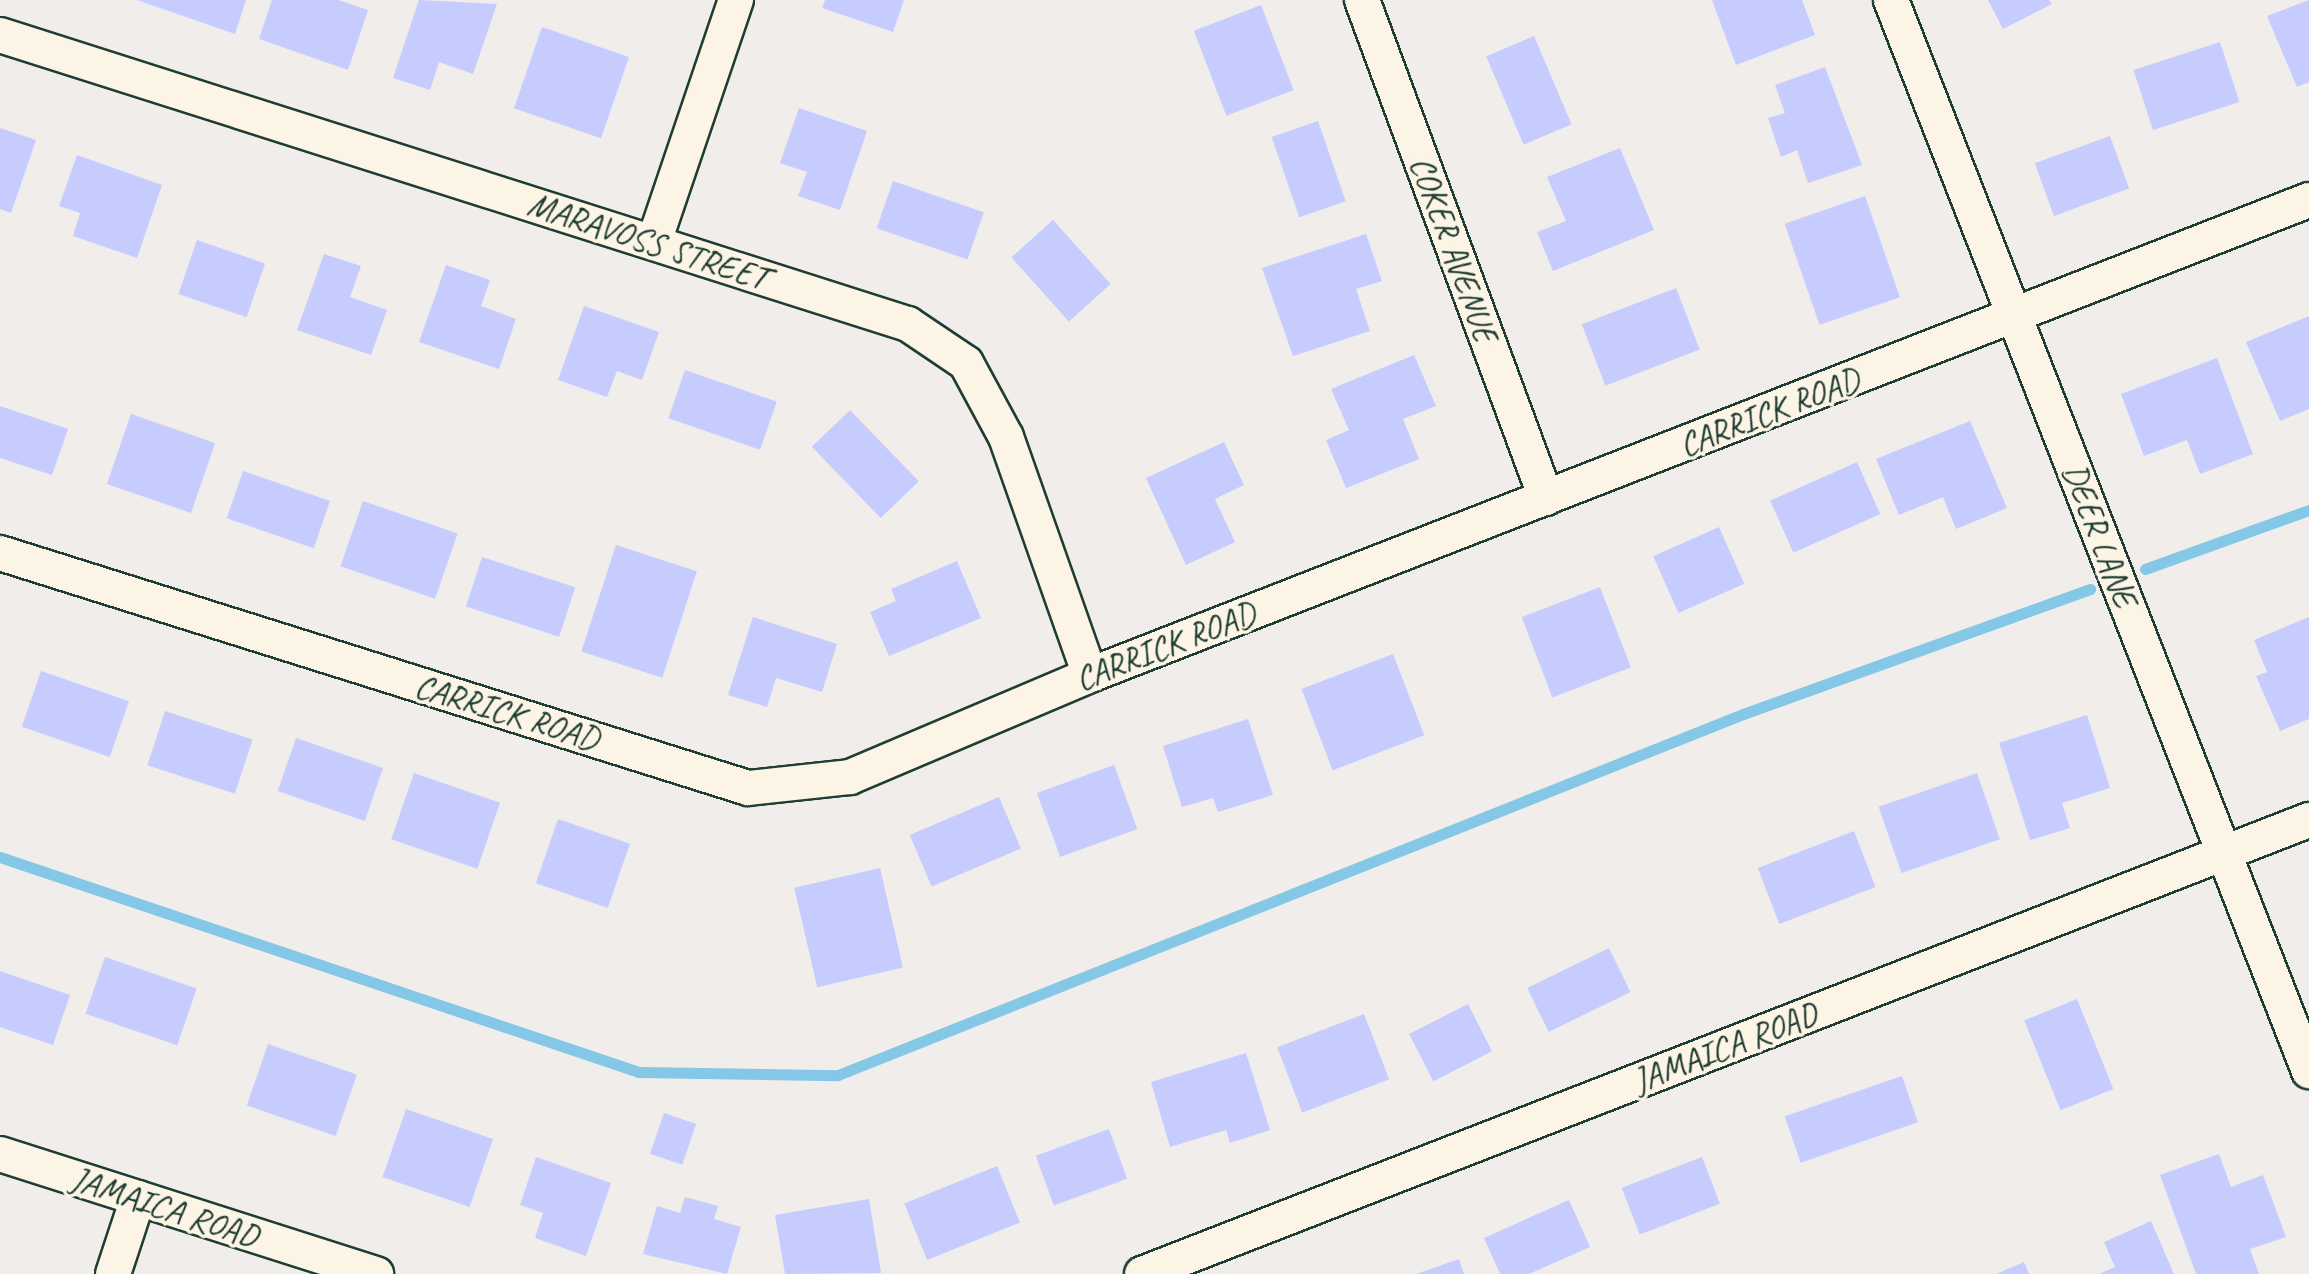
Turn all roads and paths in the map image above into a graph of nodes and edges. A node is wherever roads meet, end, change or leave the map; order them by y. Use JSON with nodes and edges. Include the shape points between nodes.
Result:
{"nodes":[{"id":1,"x":736,"y":0,"type":"edge"},
{"id":2,"x":1362,"y":0,"type":"edge"},
{"id":3,"x":1891,"y":0,"type":"edge"},
{"id":4,"x":0,"y":35,"type":"edge"},
{"id":5,"x":2309,"y":200,"type":"edge"},
{"id":6,"x":654,"y":242,"type":"junction"},
{"id":7,"x":2015,"y":317,"type":"junction"},
{"id":8,"x":1546,"y":498,"type":"junction"},
{"id":9,"x":0,"y":553,"type":"edge"},
{"id":10,"x":1090,"y":675,"type":"junction"},
{"id":11,"x":2309,"y":820,"type":"edge"},
{"id":12,"x":2225,"y":853,"type":"junction"},
{"id":13,"x":2309,"y":1071,"type":"edge"},
{"id":14,"x":0,"y":1154,"type":"edge"},
{"id":15,"x":138,"y":1198,"type":"junction"},
{"id":16,"x":113,"y":1274,"type":"edge"},
{"id":17,"x":376,"y":1274,"type":"edge"},
{"id":18,"x":1142,"y":1274,"type":"edge"}],
"edges":[{"from":1,"to":6,"type":"street"},
{"from":2,"to":8,"type":"street","name":"COKER AVENUE"},
{"from":3,"to":7,"type":"street","name":"DEER LANE"},
{"from":4,"to":6,"type":"street","name":"MARAVOSS STREET"},
{"from":5,"to":7,"type":"street","name":"CARRICK ROAD"},
{"from":6,"to":10,"type":"street","name":"MARAVOSS STREET","via":[[908,324],[966,363],[1006,437]]},
{"from":7,"to":8,"type":"street","name":"CARRICK ROAD"},
{"from":7,"to":12,"type":"street","name":"DEER LANE"},
{"from":8,"to":10,"type":"street","name":"CARRICK ROAD"},
{"from":9,"to":10,"type":"street","name":"CARRICK ROAD","via":[[748,788],[850,777]]},
{"from":11,"to":12,"type":"street","name":"JAMAICA ROAD"},
{"from":12,"to":13,"type":"street","name":"DEER LANE"},
{"from":12,"to":18,"type":"street","name":"JAMAICA ROAD"},
{"from":14,"to":15,"type":"street","name":"JAMAICA ROAD"},
{"from":15,"to":16,"type":"street"},
{"from":15,"to":17,"type":"street","name":"JAMAICA ROAD"}]}
